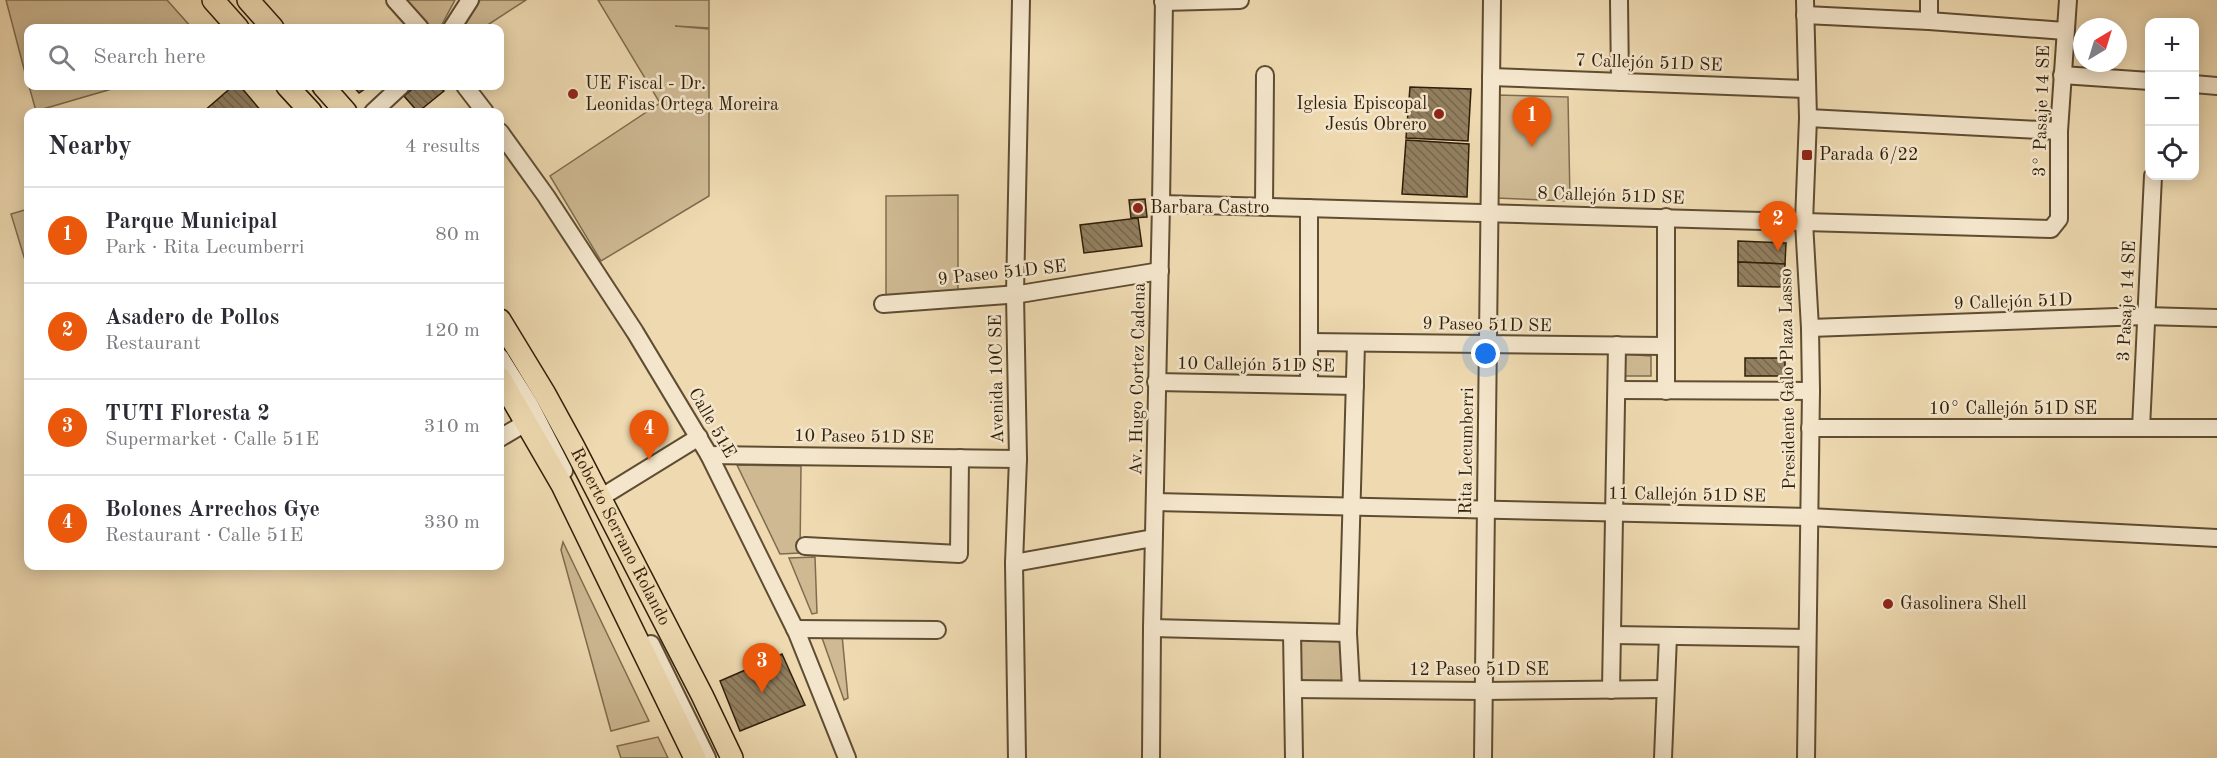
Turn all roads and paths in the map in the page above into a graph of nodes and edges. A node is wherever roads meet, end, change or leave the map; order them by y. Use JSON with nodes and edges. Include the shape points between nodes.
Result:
{"nodes":[{"id":1,"x":213,"y":0,"type":"edge"},
{"id":2,"x":224,"y":0,"type":"edge"},
{"id":3,"x":239,"y":0,"type":"edge"},
{"id":4,"x":248,"y":0,"type":"edge"},
{"id":5,"x":395,"y":0,"type":"edge"},
{"id":6,"x":470,"y":0,"type":"edge"},
{"id":7,"x":1021,"y":0,"type":"edge"},
{"id":8,"x":1240,"y":0,"type":"edge"},
{"id":9,"x":1491,"y":0,"type":"edge"},
{"id":10,"x":1619,"y":0,"type":"edge"},
{"id":11,"x":1929,"y":0,"type":"edge"},
{"id":12,"x":2068,"y":0,"type":"edge"},
{"id":13,"x":1164,"y":1,"type":"edge"},
{"id":14,"x":1805,"y":7,"type":"edge"},
{"id":15,"x":1929,"y":21,"type":"junction"},
{"id":16,"x":234,"y":24,"type":"edge"},
{"id":17,"x":245,"y":24,"type":"edge"},
{"id":18,"x":260,"y":24,"type":"edge"},
{"id":19,"x":269,"y":24,"type":"edge"},
{"id":20,"x":416,"y":24,"type":"edge"},
{"id":21,"x":455,"y":24,"type":"edge"},
{"id":22,"x":2065,"y":31,"type":"junction"},
{"id":23,"x":1266,"y":75,"type":"dead end"},
{"id":24,"x":2062,"y":75,"type":"junction"},
{"id":25,"x":1491,"y":77,"type":"junction"},
{"id":26,"x":2145,"y":81,"type":"edge"},
{"id":27,"x":1620,"y":82,"type":"junction"},
{"id":28,"x":2199,"y":84,"type":"edge"},
{"id":29,"x":2217,"y":86,"type":"edge"},
{"id":30,"x":1806,"y":89,"type":"junction"},
{"id":31,"x":291,"y":90,"type":"edge"},
{"id":32,"x":302,"y":90,"type":"edge"},
{"id":33,"x":319,"y":90,"type":"edge"},
{"id":34,"x":327,"y":90,"type":"edge"},
{"id":35,"x":397,"y":90,"type":"edge"},
{"id":36,"x":468,"y":90,"type":"edge"},
{"id":37,"x":307,"y":108,"type":"edge"},
{"id":38,"x":317,"y":108,"type":"edge"},
{"id":39,"x":335,"y":108,"type":"edge"},
{"id":40,"x":342,"y":108,"type":"edge"},
{"id":41,"x":377,"y":108,"type":"edge"},
{"id":42,"x":482,"y":108,"type":"edge"},
{"id":43,"x":1808,"y":118,"type":"junction"},
{"id":44,"x":2059,"y":131,"type":"junction"},
{"id":45,"x":504,"y":138,"type":"edge"},
{"id":46,"x":2153,"y":180,"type":"edge"},
{"id":47,"x":1161,"y":204,"type":"junction"},
{"id":48,"x":1264,"y":207,"type":"junction"},
{"id":49,"x":1309,"y":208,"type":"junction"},
{"id":50,"x":1489,"y":213,"type":"junction"},
{"id":51,"x":1666,"y":217,"type":"junction"},
{"id":52,"x":1804,"y":222,"type":"junction"},
{"id":53,"x":2057,"y":223,"type":"joint"},
{"id":54,"x":1160,"y":272,"type":"junction"},
{"id":55,"x":1015,"y":294,"type":"junction"},
{"id":56,"x":883,"y":304,"type":"dead end"},
{"id":57,"x":2145,"y":316,"type":"junction"},
{"id":58,"x":2217,"y":318,"type":"edge"},
{"id":59,"x":504,"y":327,"type":"edge"},
{"id":60,"x":1810,"y":328,"type":"junction"},
{"id":61,"x":1309,"y":342,"type":"junction"},
{"id":62,"x":504,"y":343,"type":"edge"},
{"id":63,"x":1356,"y":343,"type":"junction"},
{"id":64,"x":1488,"y":344,"type":"junction"},
{"id":65,"x":1617,"y":345,"type":"junction"},
{"id":66,"x":1665,"y":346,"type":"junction"},
{"id":67,"x":504,"y":363,"type":"edge"},
{"id":68,"x":1156,"y":382,"type":"junction"},
{"id":69,"x":504,"y":385,"type":"edge"},
{"id":70,"x":1309,"y":385,"type":"junction"},
{"id":71,"x":1355,"y":386,"type":"junction"},
{"id":72,"x":1618,"y":390,"type":"junction"},
{"id":73,"x":1666,"y":391,"type":"junction"},
{"id":74,"x":1811,"y":391,"type":"junction"},
{"id":75,"x":527,"y":422,"type":"junction"},
{"id":76,"x":1810,"y":428,"type":"junction"},
{"id":77,"x":2141,"y":428,"type":"junction"},
{"id":78,"x":2217,"y":428,"type":"edge"},
{"id":79,"x":504,"y":436,"type":"edge"},
{"id":80,"x":699,"y":437,"type":"junction"},
{"id":81,"x":709,"y":455,"type":"junction"},
{"id":82,"x":960,"y":458,"type":"junction"},
{"id":83,"x":1018,"y":459,"type":"junction"},
{"id":84,"x":600,"y":498,"type":"junction"},
{"id":85,"x":1155,"y":502,"type":"junction"},
{"id":86,"x":1352,"y":507,"type":"junction"},
{"id":87,"x":1486,"y":510,"type":"junction"},
{"id":88,"x":1614,"y":513,"type":"junction"},
{"id":89,"x":1809,"y":517,"type":"junction"},
{"id":90,"x":1153,"y":538,"type":"junction"},
{"id":91,"x":2217,"y":538,"type":"edge"},
{"id":92,"x":805,"y":546,"type":"dead end"},
{"id":93,"x":1014,"y":563,"type":"junction"},
{"id":94,"x":1152,"y":628,"type":"junction"},
{"id":95,"x":795,"y":629,"type":"junction"},
{"id":96,"x":937,"y":630,"type":"dead end"},
{"id":97,"x":1292,"y":632,"type":"junction"},
{"id":98,"x":1348,"y":633,"type":"junction"},
{"id":99,"x":1612,"y":635,"type":"junction"},
{"id":100,"x":1668,"y":636,"type":"junction"},
{"id":101,"x":1807,"y":638,"type":"junction"},
{"id":102,"x":1351,"y":688,"type":"junction"},
{"id":103,"x":1293,"y":689,"type":"junction"},
{"id":104,"x":1665,"y":689,"type":"junction"},
{"id":105,"x":1611,"y":690,"type":"junction"},
{"id":106,"x":1484,"y":691,"type":"junction"},
{"id":107,"x":695,"y":758,"type":"edge"},
{"id":108,"x":707,"y":758,"type":"edge"},
{"id":109,"x":722,"y":758,"type":"edge"},
{"id":110,"x":732,"y":758,"type":"edge"},
{"id":111,"x":847,"y":758,"type":"edge"},
{"id":112,"x":1017,"y":758,"type":"edge"},
{"id":113,"x":1151,"y":758,"type":"edge"},
{"id":114,"x":1294,"y":758,"type":"edge"},
{"id":115,"x":1483,"y":758,"type":"edge"},
{"id":116,"x":1663,"y":758,"type":"edge"},
{"id":117,"x":1806,"y":758,"type":"edge"}],
"edges":[{"from":1,"to":16,"type":"main road"},
{"from":2,"to":17,"type":"street"},
{"from":3,"to":18,"type":"street"},
{"from":4,"to":19,"type":"main road"},
{"from":5,"to":20,"type":"street"},
{"from":6,"to":21,"type":"street"},
{"from":7,"to":55,"type":"street","name":"Avenida 10C SE"},
{"from":8,"to":13,"type":"street"},
{"from":9,"to":25,"type":"street","name":"Rita Lecumberri"},
{"from":10,"to":27,"type":"street"},
{"from":11,"to":15,"type":"street"},
{"from":12,"to":22,"type":"street","name":"3° Pasaje 14 SE"},
{"from":13,"to":47,"type":"street","name":"Av. Hugo Cortez Cadena"},
{"from":14,"to":15,"type":"street"},
{"from":14,"to":30,"type":"street","name":"Presidente Galo Plaza Lasso"},
{"from":15,"to":22,"type":"street"},
{"from":22,"to":24,"type":"street","name":"3° Pasaje 14 SE"},
{"from":23,"to":48,"type":"street"},
{"from":24,"to":26,"type":"street"},
{"from":24,"to":44,"type":"street","name":"3° Pasaje 14 SE"},
{"from":25,"to":27,"type":"street","name":"7 Callejón 51D SE"},
{"from":25,"to":50,"type":"street","name":"Rita Lecumberri"},
{"from":27,"to":30,"type":"street","name":"7 Callejón 51D SE"},
{"from":28,"to":29,"type":"street"},
{"from":30,"to":43,"type":"street","name":"Presidente Galo Plaza Lasso"},
{"from":31,"to":37,"type":"main road"},
{"from":32,"to":38,"type":"street"},
{"from":33,"to":39,"type":"street"},
{"from":34,"to":40,"type":"main road"},
{"from":35,"to":41,"type":"street"},
{"from":36,"to":42,"type":"street"},
{"from":43,"to":44,"type":"street"},
{"from":43,"to":52,"type":"street","name":"Presidente Galo Plaza Lasso"},
{"from":44,"to":53,"type":"street","name":"3° Pasaje 14 SE"},
{"from":45,"to":80,"type":"street","name":"Calle 51E","via":[[612,296]]},
{"from":46,"to":57,"type":"street","name":"3 Pasaje 14 SE"},
{"from":47,"to":48,"type":"street","name":"8 Callejón 51D SE"},
{"from":47,"to":54,"type":"street","name":"Av. Hugo Cortez Cadena"},
{"from":48,"to":49,"type":"street","name":"8 Callejón 51D SE"},
{"from":49,"to":50,"type":"street","name":"8 Callejón 51D SE"},
{"from":49,"to":61,"type":"street"},
{"from":50,"to":51,"type":"street","name":"8 Callejón 51D SE"},
{"from":50,"to":64,"type":"street","name":"Rita Lecumberri"},
{"from":51,"to":52,"type":"street","name":"8 Callejón 51D SE"},
{"from":51,"to":66,"type":"street"},
{"from":52,"to":53,"type":"street","name":"8 Callejón 51D SE","via":[[2051,229]]},
{"from":52,"to":60,"type":"street","name":"Presidente Galo Plaza Lasso"},
{"from":54,"to":55,"type":"street","name":"9 Paseo 51D SE"},
{"from":54,"to":68,"type":"street","name":"Av. Hugo Cortez Cadena"},
{"from":55,"to":56,"type":"street","name":"9 Paseo 51D SE"},
{"from":55,"to":83,"type":"street","name":"Avenida 10C SE"},
{"from":57,"to":58,"type":"street","name":"9 Callejón 51D"},
{"from":57,"to":60,"type":"street","name":"9 Callejón 51D"},
{"from":57,"to":77,"type":"street","name":"3 Pasaje 14 SE"},
{"from":59,"to":84,"type":"main road","name":"Roberto Serrano Rolando","via":[[545,394]]},
{"from":60,"to":74,"type":"street","name":"Presidente Galo Plaza Lasso"},
{"from":61,"to":63,"type":"street","name":"9 Paseo 51D SE"},
{"from":61,"to":70,"type":"street"},
{"from":62,"to":109,"type":"street","name":"Roberto Serrano Rolando","via":[[567,449]]},
{"from":63,"to":64,"type":"street","name":"9 Paseo 51D SE"},
{"from":63,"to":71,"type":"street"},
{"from":64,"to":65,"type":"street","name":"9 Paseo 51D SE"},
{"from":64,"to":87,"type":"street","name":"Rita Lecumberri"},
{"from":65,"to":66,"type":"street","name":"9 Paseo 51D SE"},
{"from":65,"to":72,"type":"street"},
{"from":66,"to":73,"type":"street"},
{"from":67,"to":108,"type":"street","name":"Roberto Serrano Rolando","via":[[556,453]]},
{"from":68,"to":70,"type":"street","name":"10 Callejón 51D SE"},
{"from":68,"to":85,"type":"street","name":"Av. Hugo Cortez Cadena"},
{"from":69,"to":75,"type":"main road","name":"Roberto Serrano Rolando"},
{"from":70,"to":71,"type":"street","name":"10 Callejón 51D SE"},
{"from":71,"to":86,"type":"street"},
{"from":72,"to":73,"type":"street"},
{"from":72,"to":88,"type":"street"},
{"from":73,"to":74,"type":"street"},
{"from":74,"to":76,"type":"street","name":"Presidente Galo Plaza Lasso"},
{"from":75,"to":79,"type":"street"},
{"from":75,"to":107,"type":"main road","name":"Roberto Serrano Rolando","via":[[562,485]]},
{"from":76,"to":77,"type":"street","name":"10° Callejón 51D SE"},
{"from":76,"to":89,"type":"street","name":"Presidente Galo Plaza Lasso"},
{"from":77,"to":78,"type":"street","name":"10° Callejón 51D SE"},
{"from":80,"to":81,"type":"street","name":"Calle 51E"},
{"from":80,"to":84,"type":"street"},
{"from":81,"to":82,"type":"street","name":"10 Paseo 51D SE"},
{"from":81,"to":95,"type":"street","name":"Calle 51E"},
{"from":82,"to":83,"type":"street","name":"10 Paseo 51D SE"},
{"from":82,"to":92,"type":"street","via":[[959,554]]},
{"from":83,"to":93,"type":"street","name":"Avenida 10C SE"},
{"from":84,"to":110,"type":"main road","name":"Roberto Serrano Rolando"},
{"from":85,"to":86,"type":"street","name":"11 Callejón 51D SE"},
{"from":85,"to":90,"type":"street","name":"Av. Hugo Cortez Cadena"},
{"from":86,"to":87,"type":"street","name":"11 Callejón 51D SE"},
{"from":86,"to":98,"type":"street"},
{"from":87,"to":88,"type":"street","name":"11 Callejón 51D SE"},
{"from":87,"to":106,"type":"street","name":"Rita Lecumberri"},
{"from":88,"to":89,"type":"street","name":"11 Callejón 51D SE"},
{"from":88,"to":99,"type":"street"},
{"from":89,"to":91,"type":"street","name":"11 Callejón 51D SE"},
{"from":89,"to":101,"type":"street","name":"Presidente Galo Plaza Lasso"},
{"from":90,"to":93,"type":"street"},
{"from":90,"to":94,"type":"street","name":"Av. Hugo Cortez Cadena"},
{"from":93,"to":112,"type":"street","name":"Avenida 10C SE"},
{"from":94,"to":97,"type":"street"},
{"from":94,"to":113,"type":"street","name":"Av. Hugo Cortez Cadena"},
{"from":95,"to":96,"type":"street"},
{"from":95,"to":111,"type":"street","name":"Calle 51E"},
{"from":97,"to":98,"type":"street"},
{"from":97,"to":103,"type":"street"},
{"from":98,"to":102,"type":"street"},
{"from":99,"to":100,"type":"street"},
{"from":99,"to":105,"type":"street"},
{"from":100,"to":101,"type":"street"},
{"from":100,"to":104,"type":"street"},
{"from":101,"to":117,"type":"street","name":"Presidente Galo Plaza Lasso"},
{"from":102,"to":103,"type":"street","name":"12 Paseo 51D SE"},
{"from":102,"to":106,"type":"street","name":"12 Paseo 51D SE"},
{"from":103,"to":114,"type":"street"},
{"from":104,"to":105,"type":"street","name":"12 Paseo 51D SE"},
{"from":104,"to":116,"type":"street"},
{"from":105,"to":106,"type":"street","name":"12 Paseo 51D SE"},
{"from":106,"to":115,"type":"street","name":"Rita Lecumberri"}]}
